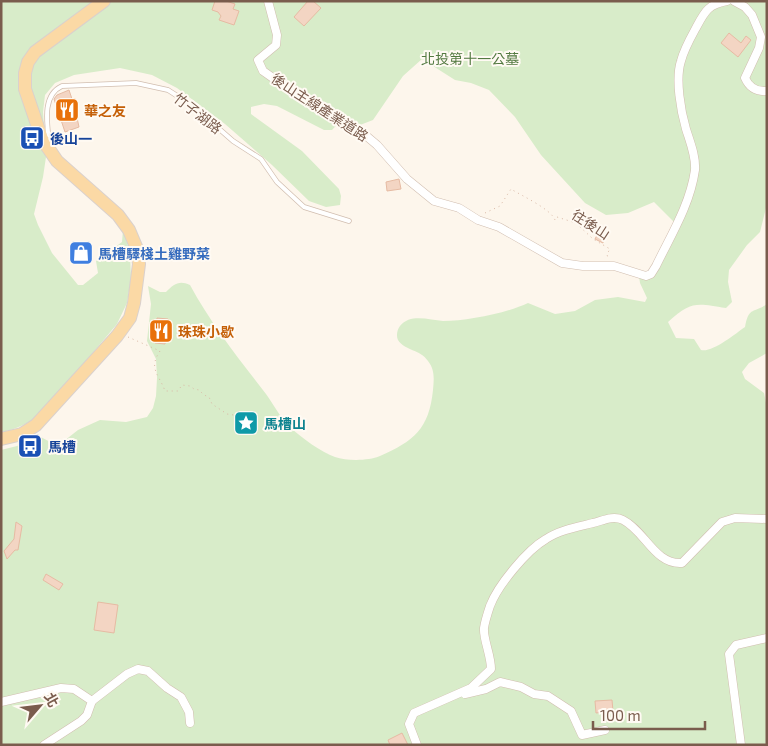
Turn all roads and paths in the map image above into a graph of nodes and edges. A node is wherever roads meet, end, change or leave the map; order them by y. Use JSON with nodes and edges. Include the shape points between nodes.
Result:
{"nodes":[{"id":1,"x":104,"y":1,"type":"edge"},
{"id":2,"x":268,"y":1,"type":"edge"},
{"id":3,"x":727,"y":1,"type":"edge"},
{"id":4,"x":734,"y":1,"type":"edge"},
{"id":5,"x":767,"y":91,"type":"edge"},
{"id":6,"x":52,"y":155,"type":"junction"},
{"id":7,"x":478,"y":220,"type":"junction"},
{"id":8,"x":349,"y":221,"type":"dead end"},
{"id":9,"x":608,"y":266,"type":"junction"},
{"id":10,"x":118,"y":334,"type":"junction"},
{"id":11,"x":246,"y":420,"type":"dead end"},
{"id":12,"x":1,"y":439,"type":"edge"},
{"id":13,"x":767,"y":519,"type":"edge"},
{"id":14,"x":767,"y":638,"type":"edge"},
{"id":15,"x":453,"y":696,"type":"junction"},
{"id":16,"x":92,"y":701,"type":"junction"},
{"id":17,"x":1,"y":702,"type":"edge"},
{"id":18,"x":190,"y":722,"type":"dead end"},
{"id":19,"x":605,"y":730,"type":"dead end"},
{"id":20,"x":44,"y":745,"type":"edge"},
{"id":21,"x":417,"y":745,"type":"edge"},
{"id":22,"x":741,"y":745,"type":"edge"}],
"edges":[{"from":1,"to":6,"type":"main road","via":[[46,43],[28,62],[25,89],[42,139]]},
{"from":2,"to":7,"type":"street","name":"後山主線產業道路","via":[[276,45],[258,60],[263,70],[313,106],[364,134],[407,179],[434,200],[459,208]]},
{"from":3,"to":9,"type":"street","name":"後山主線產業道路","via":[[706,9],[680,63],[680,109],[695,168],[685,206],[651,274],[646,276]]},
{"from":4,"to":5,"type":"street","via":[[752,14],[761,37],[744,78],[749,87]]},
{"from":6,"to":8,"type":"lane","name":"竹子湖路","via":[[47,122],[48,101],[55,89],[72,85],[136,83],[168,90],[194,106],[233,141],[261,159],[277,182],[304,207]]},
{"from":6,"to":10,"type":"main road","via":[[118,215],[137,249],[139,264],[134,303],[130,318]]},
{"from":7,"to":9,"type":"street","name":"後山主線產業道路","via":[[499,227],[562,263]]},
{"from":7,"to":9,"type":"path","name":"往後山","via":[[500,206],[511,189],[554,216],[555,220],[557,217],[576,223],[610,249]]},
{"from":10,"to":11,"type":"path","via":[[159,350],[154,366],[164,391],[178,391],[182,385],[190,386],[209,397],[212,404],[226,414],[247,417]]},
{"from":10,"to":12,"type":"main road","via":[[36,425],[22,434]]},
{"from":13,"to":15,"type":"street","via":[[735,518],[722,522],[682,563],[665,560],[635,529],[613,518],[544,539],[502,584],[490,606],[484,628],[491,669],[471,688]]},
{"from":14,"to":22,"type":"street","via":[[736,645],[729,654]]},
{"from":15,"to":19,"type":"street","via":[[486,689],[500,682],[548,696],[571,711],[582,735]]},
{"from":15,"to":21,"type":"street","via":[[414,713],[409,724]]},
{"from":16,"to":17,"type":"street","via":[[74,689],[61,688]]},
{"from":16,"to":18,"type":"street","via":[[128,674],[138,669],[148,671],[181,697]]},
{"from":16,"to":20,"type":"street","via":[[81,721]]}]}
